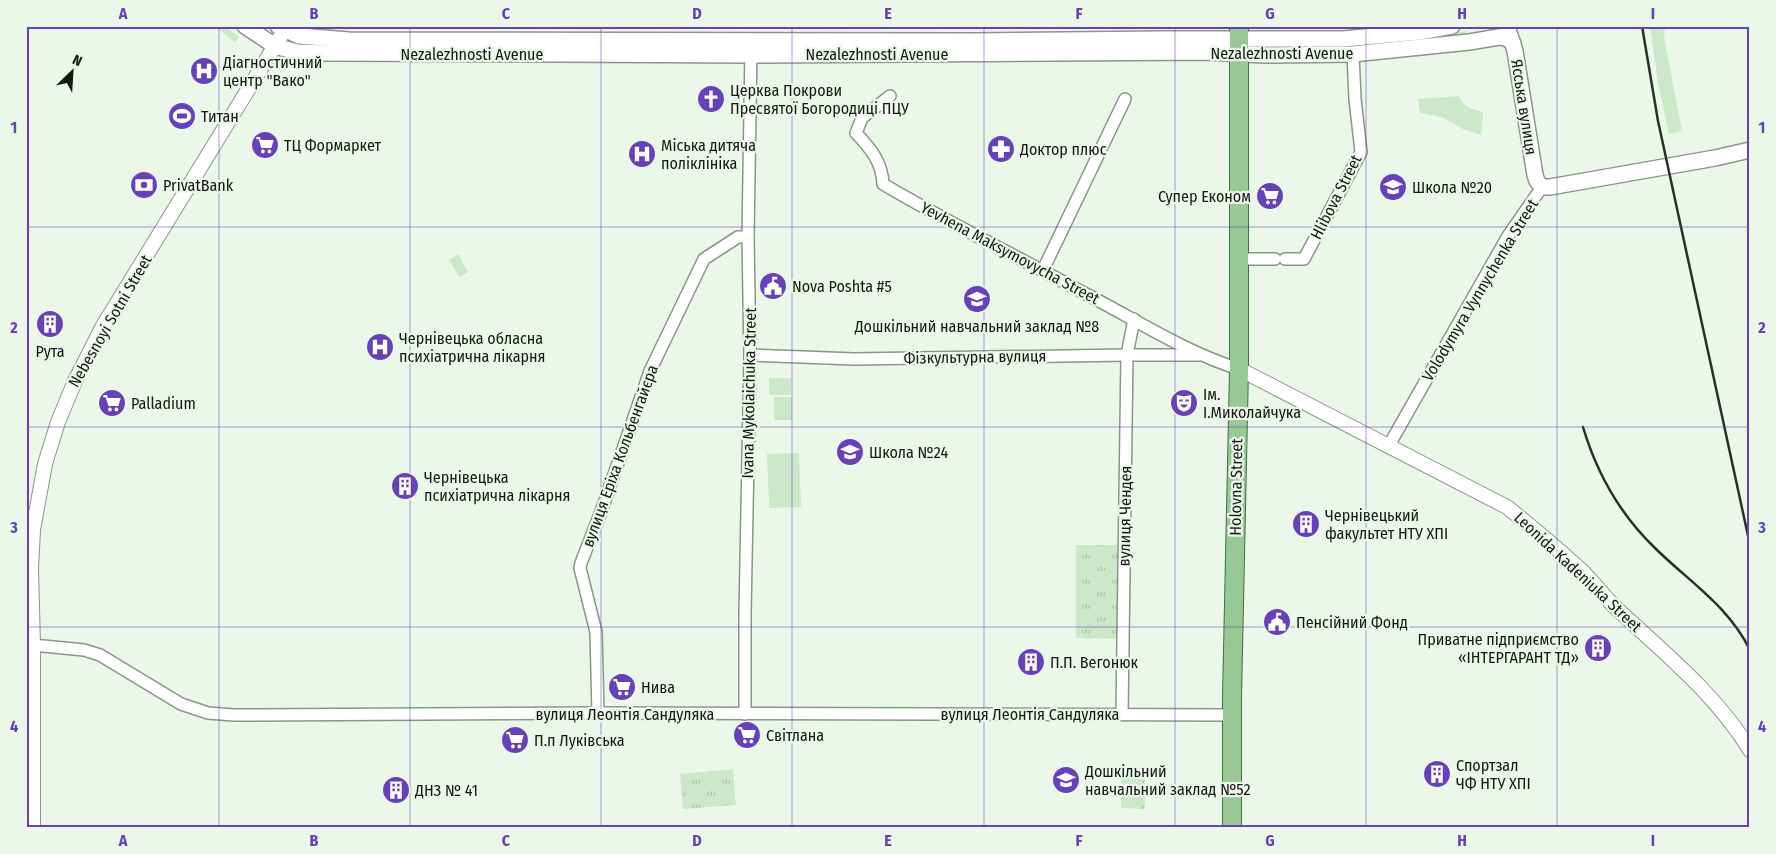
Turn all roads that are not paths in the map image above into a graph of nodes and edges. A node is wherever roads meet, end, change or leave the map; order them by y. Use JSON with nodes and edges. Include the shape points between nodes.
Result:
{"nodes":[{"id":1,"x":245,"y":26,"type":"edge"},
{"id":2,"x":321,"y":26,"type":"edge"},
{"id":3,"x":1452,"y":26,"type":"edge"},
{"id":4,"x":1507,"y":26,"type":"edge"},
{"id":5,"x":283,"y":28,"type":"edge"},
{"id":6,"x":1238,"y":39,"type":"edge"},
{"id":7,"x":349,"y":40,"type":"junction"},
{"id":8,"x":1513,"y":43,"type":"junction"},
{"id":9,"x":275,"y":46,"type":"junction"},
{"id":10,"x":751,"y":48,"type":"junction"},
{"id":11,"x":1353,"y":54,"type":"junction"},
{"id":12,"x":890,"y":96,"type":"dead end"},
{"id":13,"x":1125,"y":99,"type":"dead end"},
{"id":14,"x":1750,"y":150,"type":"edge"},
{"id":15,"x":1542,"y":186,"type":"junction"},
{"id":16,"x":748,"y":237,"type":"junction"},
{"id":17,"x":1238,"y":259,"type":"junction"},
{"id":18,"x":1043,"y":270,"type":"junction"},
{"id":19,"x":1134,"y":319,"type":"junction"},
{"id":20,"x":750,"y":355,"type":"junction"},
{"id":21,"x":1126,"y":355,"type":"junction"},
{"id":22,"x":1201,"y":355,"type":"junction"},
{"id":23,"x":1238,"y":369,"type":"junction"},
{"id":24,"x":1388,"y":447,"type":"junction"},
{"id":25,"x":34,"y":645,"type":"junction"},
{"id":26,"x":598,"y":713,"type":"junction"},
{"id":27,"x":745,"y":714,"type":"junction"},
{"id":28,"x":1122,"y":714,"type":"junction"},
{"id":29,"x":1232,"y":715,"type":"junction"},
{"id":30,"x":1750,"y":750,"type":"edge"},
{"id":31,"x":30,"y":807,"type":"edge"},
{"id":32,"x":33,"y":828,"type":"edge"},
{"id":33,"x":1232,"y":828,"type":"edge"}],
"edges":[{"from":1,"to":9,"type":"main road","name":"Nezalezhnosti Avenue"},
{"from":2,"to":7,"type":"main road"},
{"from":3,"to":6,"type":"main road","name":"Nezalezhnosti Avenue","via":[[1343,39]]},
{"from":4,"to":8,"type":"main road","name":"Ясська вулиця"},
{"from":5,"to":7,"type":"main road","name":"Nezalezhnosti Avenue","via":[[299,36]]},
{"from":5,"to":9,"type":"street","name":"Nebesnoyi Sotni Street"},
{"from":6,"to":10,"type":"main road","name":"Nezalezhnosti Avenue","via":[[1197,52]]},
{"from":6,"to":11,"type":"main road","name":"Nezalezhnosti Avenue","via":[[1264,55]]},
{"from":6,"to":17,"type":"main road","name":"Holovna Street"},
{"from":7,"to":10,"type":"main road","name":"Nezalezhnosti Avenue"},
{"from":8,"to":11,"type":"main road","name":"Nezalezhnosti Avenue","via":[[1500,37]]},
{"from":8,"to":15,"type":"main road","name":"Ясська вулиця","via":[[1535,175]]},
{"from":9,"to":10,"type":"main road","name":"Nezalezhnosti Avenue","via":[[297,52],[327,53]]},
{"from":9,"to":25,"type":"street","name":"Nebesnoyi Sotni Street","via":[[103,326],[74,380],[45,464],[33,530]]},
{"from":10,"to":16,"type":"street","name":"Ivana Mykolaichuka Street"},
{"from":11,"to":17,"type":"street","name":"Hlibova Street","via":[[1361,152],[1304,259]]},
{"from":12,"to":18,"type":"street","name":"Yevhena Maksymovycha Street","via":[[862,118],[856,133],[872,150],[883,184],[944,220]]},
{"from":13,"to":18,"type":"street"},
{"from":14,"to":15,"type":"main road","name":"Volodymyra Vynnychenka Street"},
{"from":15,"to":24,"type":"street","name":"Volodymyra Vynnychenka Street","via":[[1508,236]]},
{"from":16,"to":20,"type":"street","name":"Ivana Mykolaichuka Street"},
{"from":16,"to":26,"type":"street","name":"вулиця Еріха Кольбенгайєра","via":[[738,237],[704,259],[650,371],[581,563],[596,632]]},
{"from":17,"to":23,"type":"main road","name":"Holovna Street"},
{"from":18,"to":19,"type":"street","name":"Yevhena Maksymovycha Street"},
{"from":19,"to":21,"type":"street","name":"вулиця Чендея"},
{"from":19,"to":22,"type":"street","name":"Yevhena Maksymovycha Street"},
{"from":20,"to":21,"type":"street","name":"Фізкультурна вулиця","via":[[854,359]]},
{"from":20,"to":27,"type":"street","name":"Ivana Mykolaichuka Street"},
{"from":21,"to":22,"type":"street","name":"Фізкультурна вулиця"},
{"from":21,"to":28,"type":"street","name":"вулиця Чендея"},
{"from":22,"to":23,"type":"street","name":"Yevhena Maksymovycha Street"},
{"from":23,"to":24,"type":"street","name":"Leonida Kadeniuka Street"},
{"from":23,"to":29,"type":"main road","name":"Holovna Street"},
{"from":24,"to":30,"type":"street","name":"Leonida Kadeniuka Street","via":[[1507,507],[1536,530],[1693,680],[1735,726]]},
{"from":25,"to":26,"type":"street","name":"вулиця Леонтія Сандуляка","via":[[84,650],[100,655],[181,704],[208,713]]},
{"from":25,"to":31,"type":"street","name":"Nebesnoyi Sotni Street"},
{"from":26,"to":27,"type":"street","name":"вулиця Леонтія Сандуляка"},
{"from":27,"to":28,"type":"street","name":"вулиця Леонтія Сандуляка"},
{"from":28,"to":29,"type":"street","name":"вулиця Леонтія Сандуляка"},
{"from":29,"to":33,"type":"main road","name":"Holovna Street"},
{"from":31,"to":32,"type":"street","name":"Nebesnoyi Sotni Street"}]}
